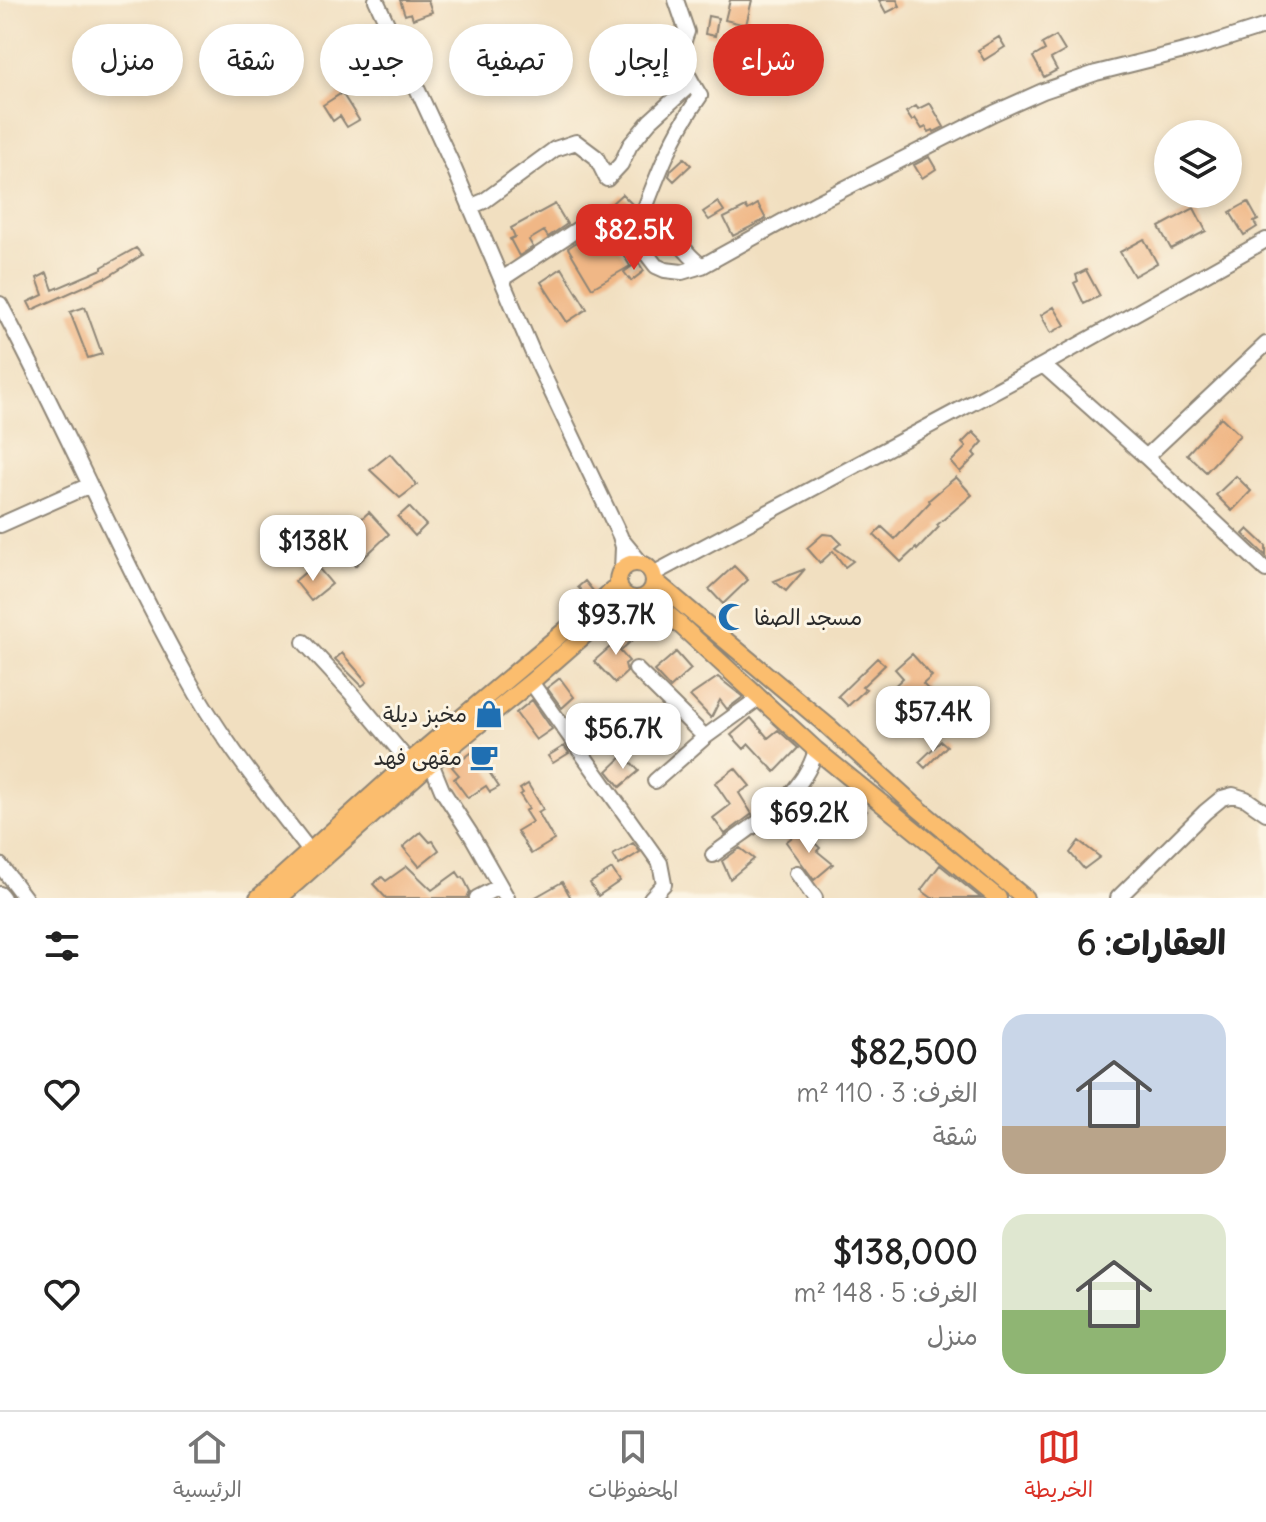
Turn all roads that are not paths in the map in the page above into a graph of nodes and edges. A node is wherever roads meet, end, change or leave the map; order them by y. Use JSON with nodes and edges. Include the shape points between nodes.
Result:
{"nodes":[{"id":1,"x":376,"y":0,"type":"edge"},
{"id":2,"x":676,"y":0,"type":"edge"},
{"id":3,"x":684,"y":24,"type":"edge"},
{"id":4,"x":1266,"y":26,"type":"edge"},
{"id":5,"x":697,"y":91,"type":"edge"},
{"id":6,"x":678,"y":96,"type":"edge"},
{"id":7,"x":470,"y":207,"type":"junction"},
{"id":8,"x":639,"y":224,"type":"junction"},
{"id":9,"x":1266,"y":240,"type":"edge"},
{"id":10,"x":702,"y":266,"type":"junction"},
{"id":11,"x":502,"y":279,"type":"junction"},
{"id":12,"x":0,"y":304,"type":"edge"},
{"id":13,"x":1266,"y":344,"type":"edge"},
{"id":14,"x":1043,"y":365,"type":"junction"},
{"id":15,"x":1146,"y":457,"type":"junction"},
{"id":16,"x":90,"y":485,"type":"junction"},
{"id":17,"x":0,"y":525,"type":"edge"},
{"id":18,"x":620,"y":536,"type":"junction"},
{"id":19,"x":1266,"y":570,"type":"edge"},
{"id":20,"x":649,"y":573,"type":"junction"},
{"id":21,"x":621,"y":578,"type":"junction"},
{"id":22,"x":640,"y":599,"type":"junction"},
{"id":23,"x":304,"y":642,"type":"dead end"},
{"id":24,"x":636,"y":669,"type":"dead end"},
{"id":25,"x":531,"y":682,"type":"junction"},
{"id":26,"x":759,"y":698,"type":"junction"},
{"id":27,"x":705,"y":737,"type":"junction"},
{"id":28,"x":816,"y":750,"type":"junction"},
{"id":29,"x":409,"y":762,"type":"junction"},
{"id":30,"x":431,"y":763,"type":"junction"},
{"id":31,"x":655,"y":781,"type":"dead end"},
{"id":32,"x":1266,"y":813,"type":"edge"},
{"id":33,"x":309,"y":850,"type":"junction"},
{"id":34,"x":713,"y":855,"type":"dead end"},
{"id":35,"x":0,"y":865,"type":"edge"},
{"id":36,"x":797,"y":873,"type":"dead end"},
{"id":37,"x":503,"y":892,"type":"edge"},
{"id":38,"x":276,"y":894,"type":"edge"},
{"id":39,"x":25,"y":898,"type":"edge"},
{"id":40,"x":258,"y":898,"type":"edge"},
{"id":41,"x":477,"y":898,"type":"edge"},
{"id":42,"x":651,"y":898,"type":"edge"},
{"id":43,"x":815,"y":898,"type":"edge"},
{"id":44,"x":998,"y":898,"type":"edge"},
{"id":45,"x":1025,"y":898,"type":"edge"},
{"id":46,"x":1118,"y":898,"type":"edge"}],
"edges":[{"from":1,"to":7,"type":"street"},
{"from":2,"to":3,"type":"street"},
{"from":4,"to":10,"type":"street","via":[[1043,91]]},
{"from":5,"to":8,"type":"street","via":[[700,96],[666,153]]},
{"from":6,"to":7,"type":"street","via":[[650,121],[607,179],[596,157],[576,142],[555,149]]},
{"from":7,"to":11,"type":"street"},
{"from":8,"to":10,"type":"street","via":[[656,222],[668,228]]},
{"from":8,"to":10,"type":"street","via":[[633,233],[656,266],[682,272]]},
{"from":8,"to":11,"type":"street","via":[[607,216],[593,219]]},
{"from":9,"to":14,"type":"street"},
{"from":11,"to":18,"type":"street"},
{"from":12,"to":16,"type":"street"},
{"from":13,"to":15,"type":"street"},
{"from":14,"to":15,"type":"street"},
{"from":14,"to":20,"type":"street"},
{"from":15,"to":19,"type":"street"},
{"from":16,"to":17,"type":"street"},
{"from":16,"to":33,"type":"street","via":[[187,678],[239,759]]},
{"from":18,"to":20,"type":"street"},
{"from":18,"to":21,"type":"street"},
{"from":20,"to":21,"type":"main road","via":[[631,564]]},
{"from":20,"to":22,"type":"main road","via":[[652,590]]},
{"from":20,"to":45,"type":"main road"},
{"from":21,"to":22,"type":"main road","via":[[622,592]]},
{"from":21,"to":29,"type":"main road"},
{"from":22,"to":25,"type":"main road","via":[[615,609]]},
{"from":22,"to":26,"type":"main road","via":[[670,616]]},
{"from":23,"to":29,"type":"street"},
{"from":24,"to":27,"type":"street"},
{"from":25,"to":30,"type":"main road"},
{"from":25,"to":42,"type":"street","via":[[660,863],[664,884]]},
{"from":26,"to":27,"type":"street"},
{"from":26,"to":28,"type":"main road"},
{"from":27,"to":31,"type":"street"},
{"from":28,"to":34,"type":"street","via":[[793,794]]},
{"from":28,"to":44,"type":"main road"},
{"from":29,"to":33,"type":"main road"},
{"from":30,"to":37,"type":"street"},
{"from":30,"to":38,"type":"main road"},
{"from":32,"to":46,"type":"street","via":[[1246,799],[1222,798]]},
{"from":33,"to":38,"type":"main road"},
{"from":35,"to":39,"type":"street"},
{"from":36,"to":43,"type":"street"},
{"from":37,"to":41,"type":"street"},
{"from":38,"to":40,"type":"main road"}]}
